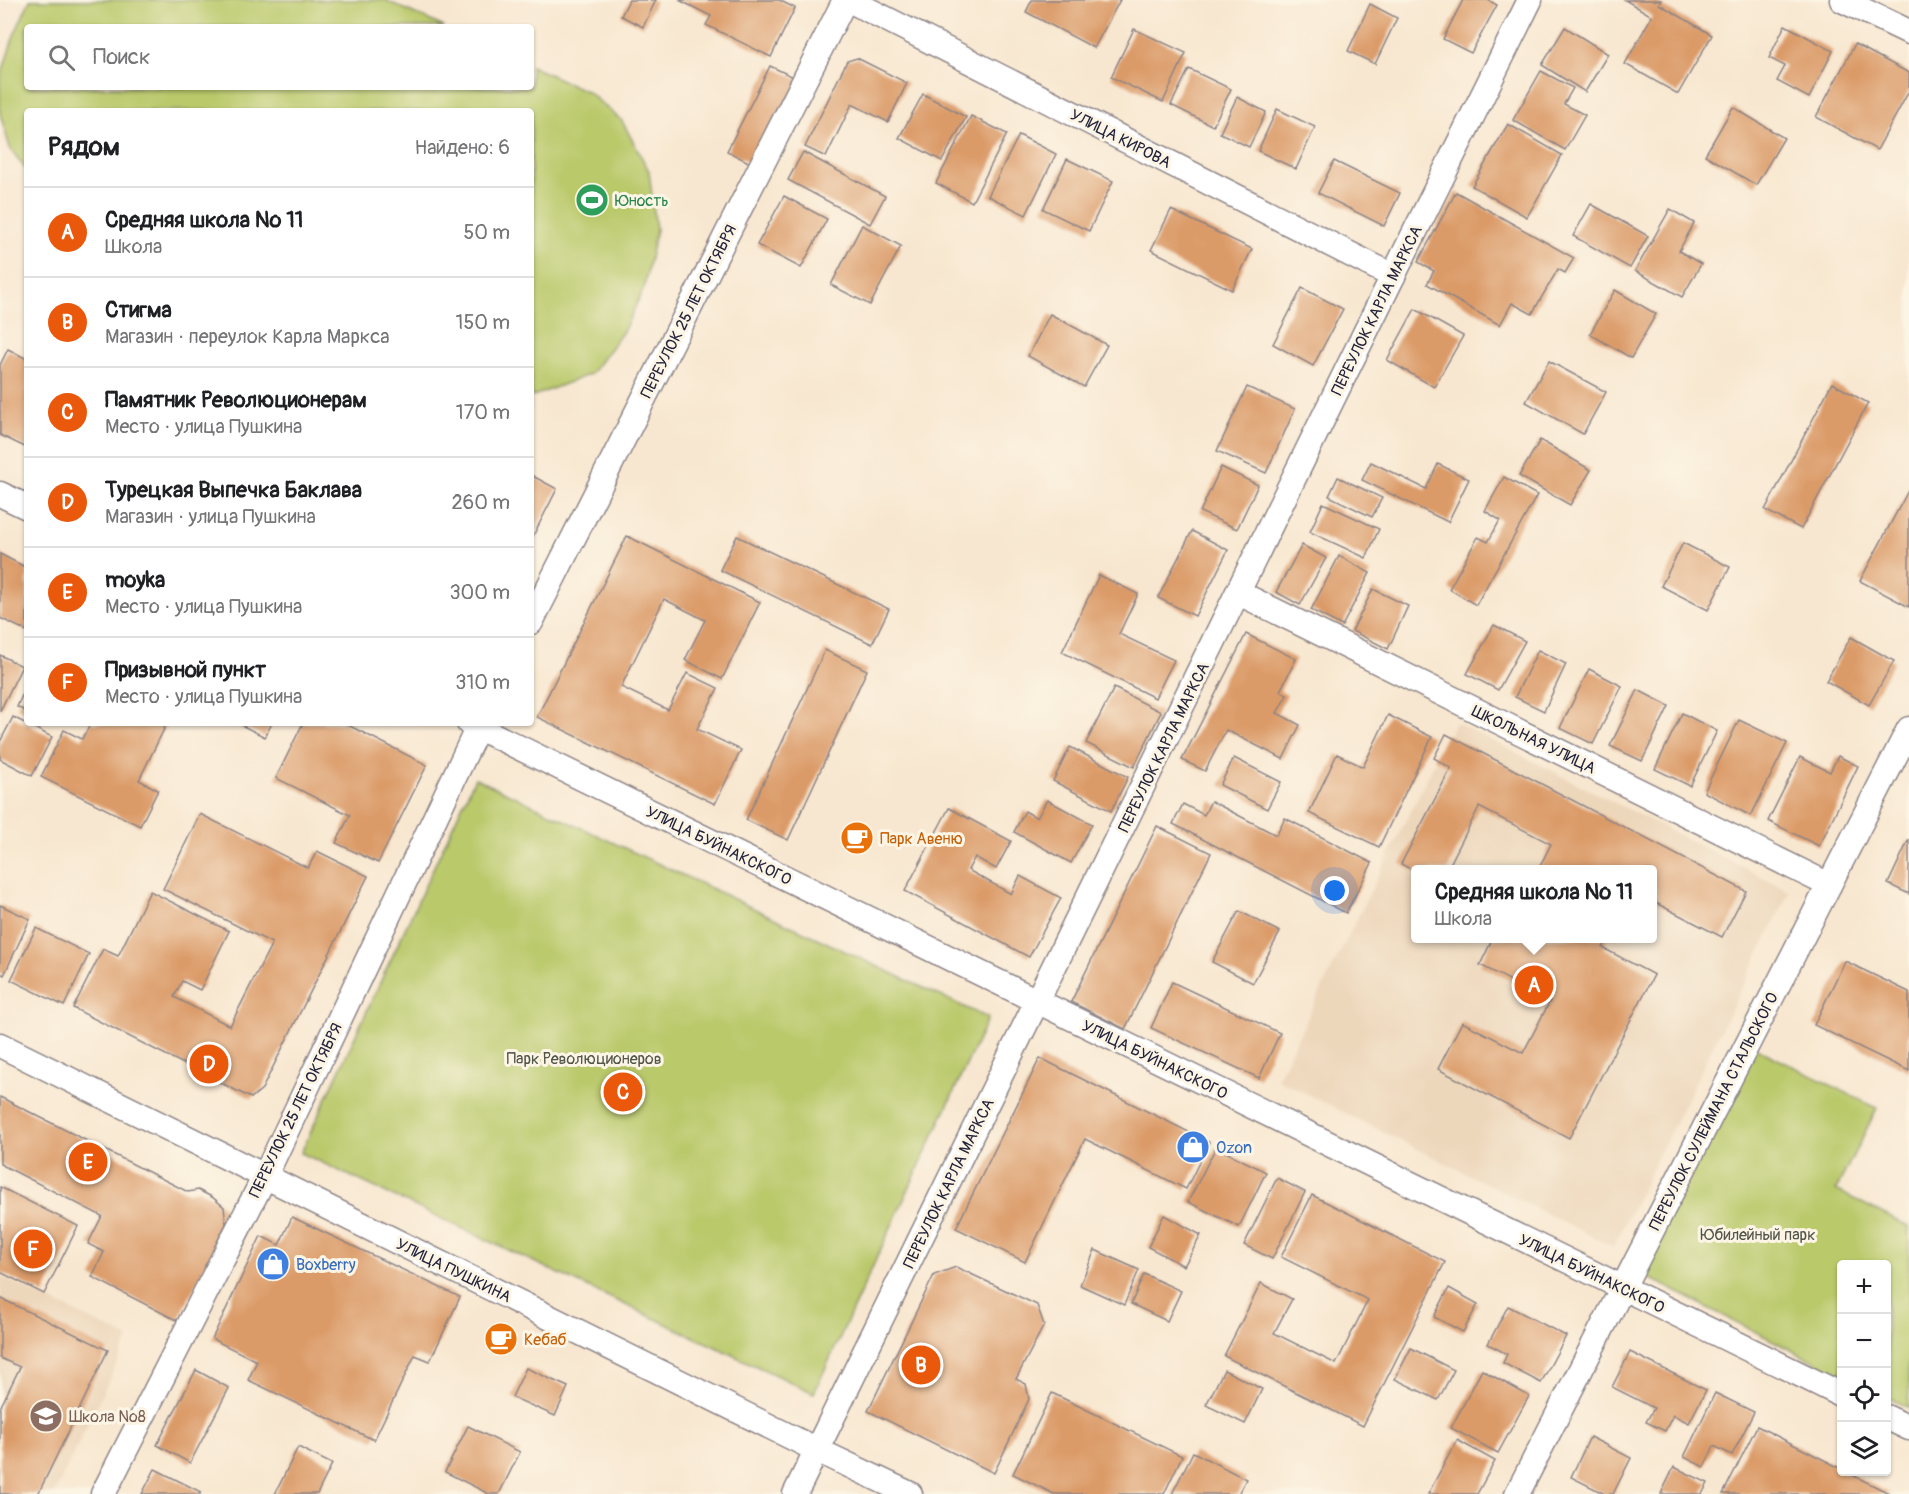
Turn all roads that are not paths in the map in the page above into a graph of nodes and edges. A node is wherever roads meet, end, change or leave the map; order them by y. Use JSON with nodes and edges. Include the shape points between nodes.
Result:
{"nodes":[{"id":1,"x":847,"y":0,"type":"edge"},
{"id":2,"x":1530,"y":0,"type":"edge"},
{"id":3,"x":1842,"y":0,"type":"edge"},
{"id":4,"x":1909,"y":32,"type":"edge"},
{"id":5,"x":1393,"y":276,"type":"junction"},
{"id":6,"x":0,"y":494,"type":"edge"},
{"id":7,"x":24,"y":506,"type":"edge"},
{"id":8,"x":1239,"y":593,"type":"junction"},
{"id":9,"x":534,"y":616,"type":"edge"},
{"id":10,"x":475,"y":726,"type":"edge"},
{"id":11,"x":480,"y":726,"type":"edge"},
{"id":12,"x":1909,"y":729,"type":"edge"},
{"id":13,"x":1829,"y":885,"type":"junction"},
{"id":14,"x":1037,"y":1001,"type":"junction"},
{"id":15,"x":0,"y":1045,"type":"edge"},
{"id":16,"x":265,"y":1176,"type":"junction"},
{"id":17,"x":1622,"y":1287,"type":"junction"},
{"id":18,"x":1837,"y":1393,"type":"edge"},
{"id":19,"x":1891,"y":1419,"type":"edge"},
{"id":20,"x":1909,"y":1428,"type":"edge"},
{"id":21,"x":817,"y":1450,"type":"junction"},
{"id":22,"x":103,"y":1494,"type":"edge"},
{"id":23,"x":795,"y":1494,"type":"edge"},
{"id":24,"x":910,"y":1494,"type":"edge"},
{"id":25,"x":1517,"y":1494,"type":"edge"}],
"edges":[{"from":1,"to":5,"type":"street","name":"УЛИЦА КИРОВА"},
{"from":1,"to":9,"type":"street","name":"ПЕРЕУЛОК 25 ЛЕТ ОКТЯБРЯ"},
{"from":2,"to":5,"type":"street","name":"ПЕРЕУЛОК КАРЛА МАРКСА"},
{"from":3,"to":4,"type":"street"},
{"from":5,"to":8,"type":"street","name":"ПЕРЕУЛОК КАРЛА МАРКСА"},
{"from":6,"to":7,"type":"street"},
{"from":8,"to":13,"type":"street","name":"ШКОЛЬНАЯ УЛИЦА"},
{"from":8,"to":14,"type":"street","name":"ПЕРЕУЛОК КАРЛА МАРКСА"},
{"from":10,"to":16,"type":"street","name":"ПЕРЕУЛОК 25 ЛЕТ ОКТЯБРЯ"},
{"from":11,"to":14,"type":"street","name":"УЛИЦА БУЙНАКСКОГО"},
{"from":12,"to":13,"type":"street","name":"ПЕРЕУЛОК СУЛЕЙМАНА СТАЛЬСКОГО"},
{"from":13,"to":17,"type":"street","name":"ПЕРЕУЛОК СУЛЕЙМАНА СТАЛЬСКОГО"},
{"from":14,"to":17,"type":"street","name":"УЛИЦА БУЙНАКСКОГО"},
{"from":14,"to":21,"type":"street","name":"ПЕРЕУЛОК КАРЛА МАРКСА"},
{"from":15,"to":16,"type":"street","name":"УЛИЦА ПУШКИНА"},
{"from":16,"to":21,"type":"street","name":"УЛИЦА ПУШКИНА"},
{"from":16,"to":22,"type":"street","name":"ПЕРЕУЛОК 25 ЛЕТ ОКТЯБРЯ"},
{"from":17,"to":18,"type":"street","name":"УЛИЦА БУЙНАКСКОГО"},
{"from":17,"to":25,"type":"street","name":"ПЕРЕУЛОК СУЛЕЙМАНА СТАЛЬСКОГО"},
{"from":19,"to":20,"type":"street"},
{"from":21,"to":23,"type":"street","name":"ПЕРЕУЛОК КАРЛА МАРКСА"},
{"from":21,"to":24,"type":"street","name":"УЛИЦА ПУШКИНА"}]}
